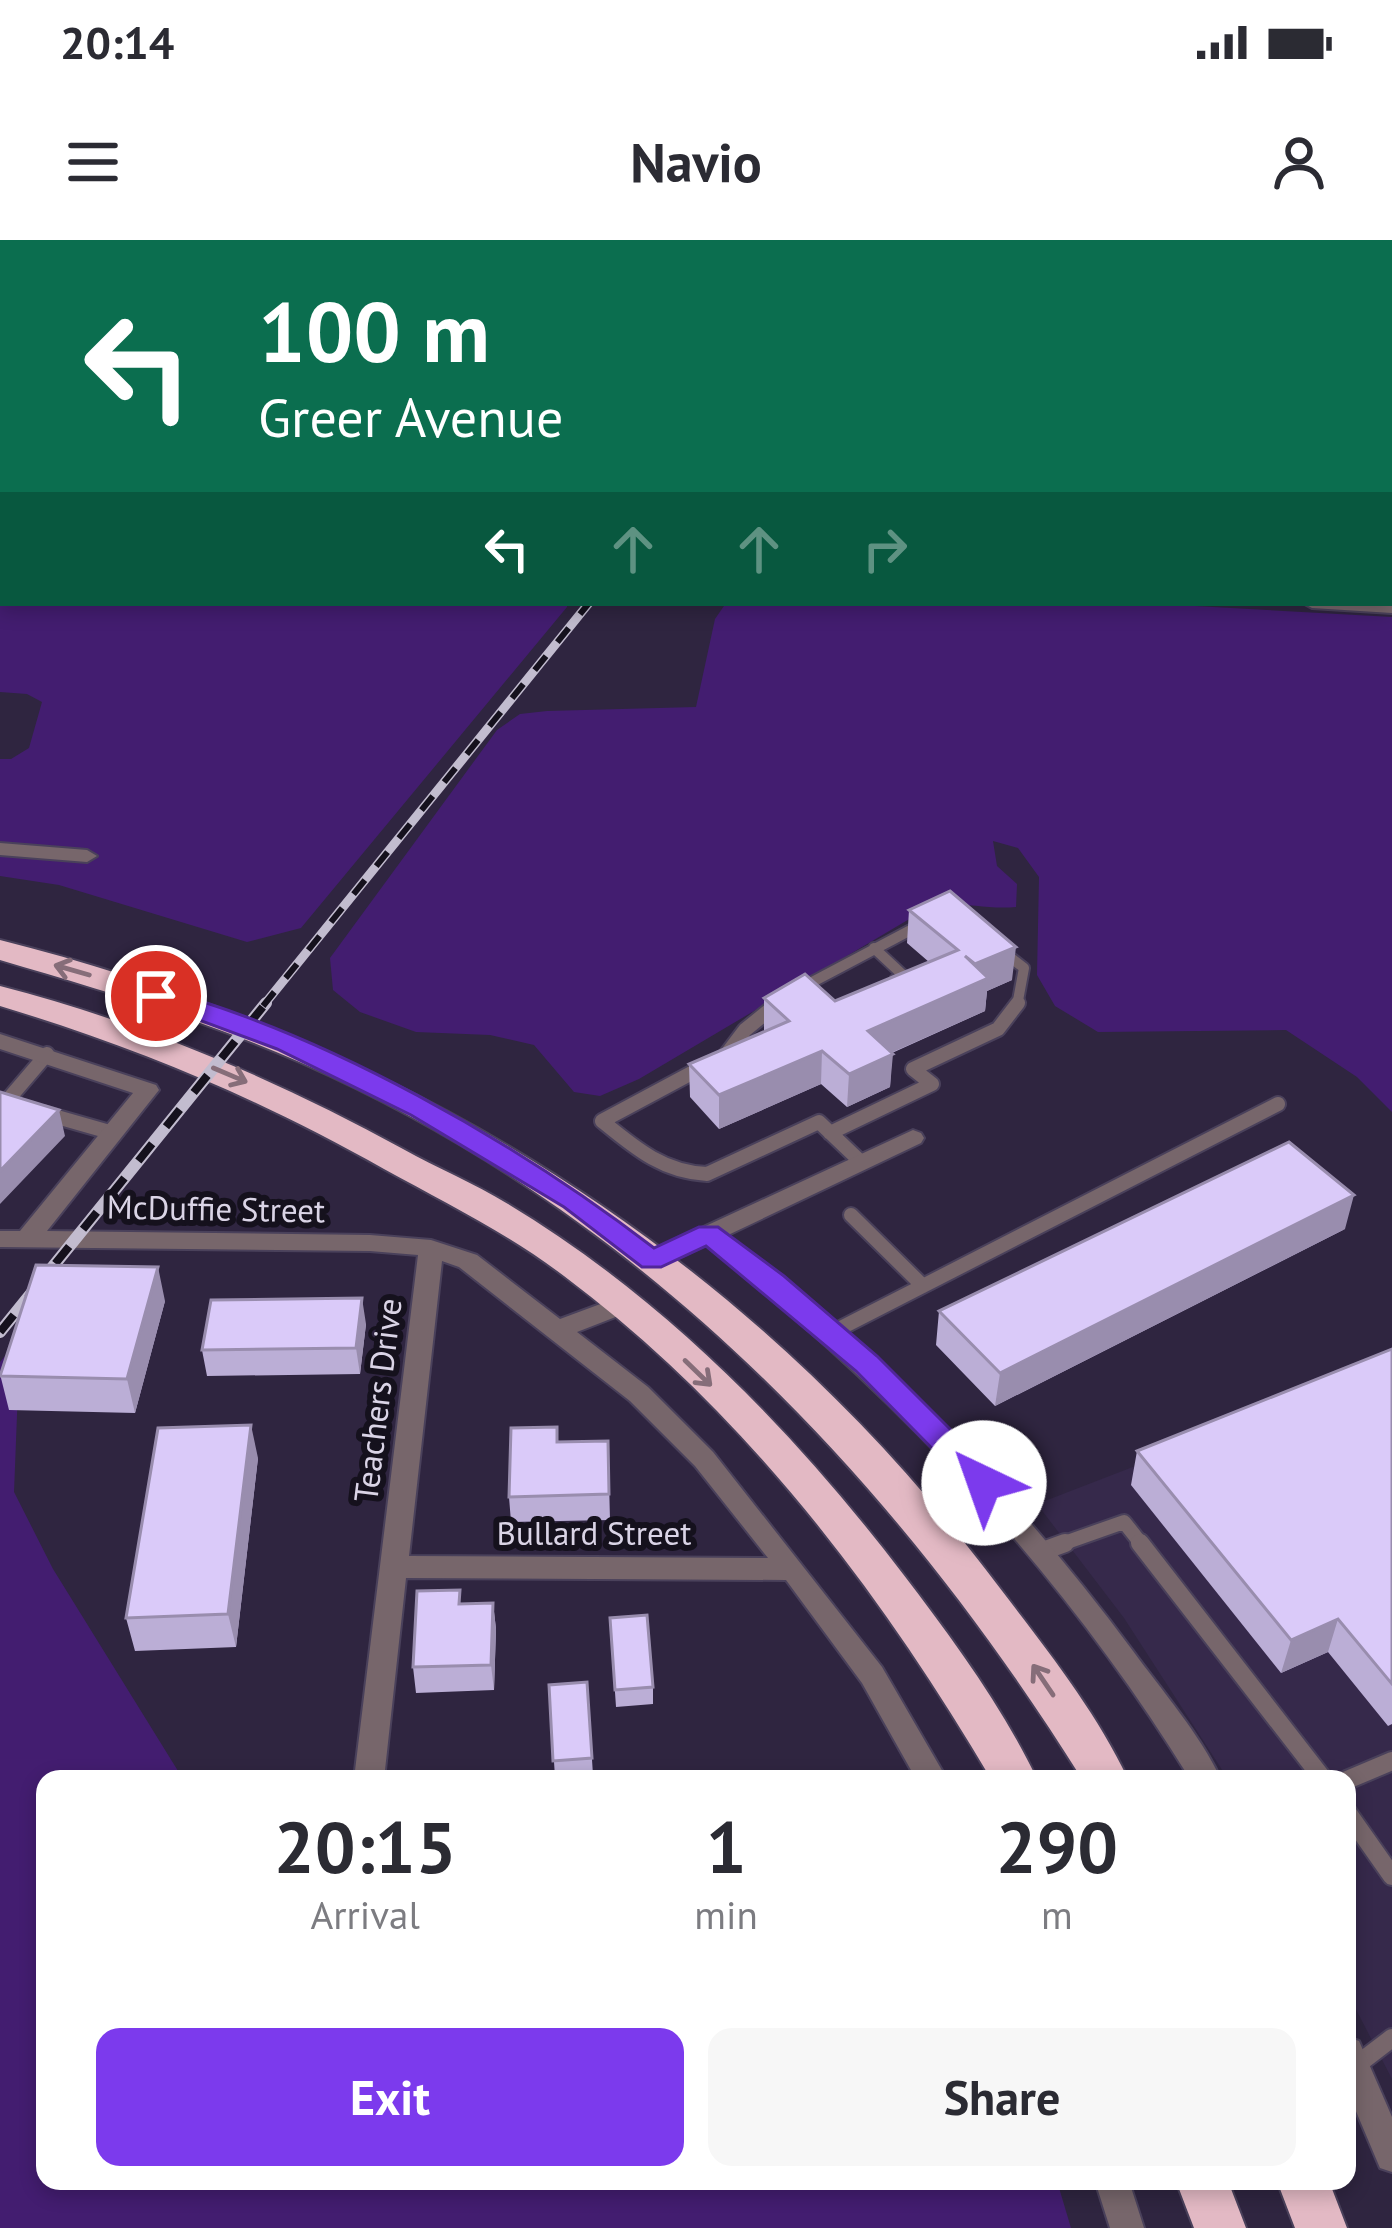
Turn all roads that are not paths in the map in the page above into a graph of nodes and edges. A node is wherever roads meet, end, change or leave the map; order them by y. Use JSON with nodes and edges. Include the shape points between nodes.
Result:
{"nodes":[{"id":1,"x":1360,"y":606,"type":"edge"},
{"id":2,"x":1392,"y":608,"type":"edge"},
{"id":3,"x":0,"y":849,"type":"edge"},
{"id":4,"x":87,"y":856,"type":"dead end"},
{"id":5,"x":932,"y":920,"type":"edge"},
{"id":6,"x":988,"y":939,"type":"edge"},
{"id":7,"x":874,"y":948,"type":"junction"},
{"id":8,"x":0,"y":950,"type":"edge"},
{"id":9,"x":808,"y":983,"type":"junction"},
{"id":10,"x":887,"y":983,"type":"edge"},
{"id":11,"x":822,"y":995,"type":"edge"},
{"id":12,"x":0,"y":996,"type":"edge"},
{"id":13,"x":0,"y":1041,"type":"edge"},
{"id":14,"x":47,"y":1054,"type":"junction"},
{"id":15,"x":1278,"y":1104,"type":"dead end"},
{"id":16,"x":346,"y":1131,"type":"junction"},
{"id":17,"x":113,"y":1133,"type":"junction"},
{"id":18,"x":830,"y":1133,"type":"junction"},
{"id":19,"x":913,"y":1138,"type":"dead end"},
{"id":20,"x":861,"y":1162,"type":"junction"},
{"id":21,"x":851,"y":1215,"type":"dead end"},
{"id":22,"x":709,"y":1234,"type":"junction"},
{"id":23,"x":0,"y":1239,"type":"edge"},
{"id":24,"x":27,"y":1239,"type":"junction"},
{"id":25,"x":431,"y":1248,"type":"junction"},
{"id":26,"x":652,"y":1261,"type":"junction"},
{"id":27,"x":923,"y":1286,"type":"junction"},
{"id":28,"x":622,"y":1305,"type":"junction"},
{"id":29,"x":558,"y":1330,"type":"junction"},
{"id":30,"x":831,"y":1333,"type":"junction"},
{"id":31,"x":874,"y":1460,"type":"junction"},
{"id":32,"x":1043,"y":1550,"type":"junction"},
{"id":33,"x":394,"y":1567,"type":"junction"},
{"id":34,"x":794,"y":1569,"type":"junction"},
{"id":35,"x":1392,"y":1761,"type":"edge"},
{"id":36,"x":370,"y":1770,"type":"edge"},
{"id":37,"x":927,"y":1770,"type":"edge"},
{"id":38,"x":1009,"y":1770,"type":"edge"},
{"id":39,"x":1100,"y":1770,"type":"edge"},
{"id":40,"x":1199,"y":1770,"type":"edge"},
{"id":41,"x":1316,"y":1770,"type":"edge"},
{"id":42,"x":1356,"y":1776,"type":"edge"},
{"id":43,"x":1356,"y":1825,"type":"edge"},
{"id":44,"x":1392,"y":1876,"type":"edge"},
{"id":45,"x":1392,"y":2038,"type":"edge"},
{"id":46,"x":1356,"y":2056,"type":"edge"},
{"id":47,"x":1356,"y":2073,"type":"edge"},
{"id":48,"x":1392,"y":2156,"type":"edge"},
{"id":49,"x":1115,"y":2190,"type":"edge"},
{"id":50,"x":1205,"y":2190,"type":"edge"},
{"id":51,"x":1306,"y":2190,"type":"edge"},
{"id":52,"x":1127,"y":2228,"type":"edge"},
{"id":53,"x":1220,"y":2228,"type":"edge"},
{"id":54,"x":1321,"y":2228,"type":"edge"}],
"edges":[{"from":1,"to":2,"type":"street"},
{"from":3,"to":4,"type":"street"},
{"from":5,"to":7,"type":"lane"},
{"from":6,"to":18,"type":"lane","via":[[1024,968],[1017,1008],[998,1028],[913,1069],[932,1084]]},
{"from":7,"to":9,"type":"lane"},
{"from":7,"to":10,"type":"lane","via":[[904,976]]},
{"from":26,"to":8,"type":"highway","one_way":true,"via":[[533,1174],[324,1060],[156,996]]},
{"from":9,"to":11,"type":"lane"},
{"from":9,"to":18,"type":"lane","via":[[745,1030],[732,1052],[602,1121],[659,1166],[687,1174],[707,1174],[819,1122]]},
{"from":12,"to":16,"type":"highway","one_way":true,"via":[[157,1045]]},
{"from":13,"to":14,"type":"street"},
{"from":14,"to":17,"type":"street","via":[[148,1090]]},
{"from":14,"to":17,"type":"lane","via":[[6,1102]]},
{"from":15,"to":27,"type":"lane"},
{"from":16,"to":26,"type":"highway","via":[[506,1196],[591,1253]]},
{"from":16,"to":28,"type":"highway","via":[[498,1214]]},
{"from":17,"to":24,"type":"street"},
{"from":18,"to":20,"type":"lane"},
{"from":19,"to":20,"type":"street"},
{"from":20,"to":22,"type":"street"},
{"from":21,"to":27,"type":"lane"},
{"from":22,"to":26,"type":"street"},
{"from":22,"to":30,"type":"street"},
{"from":23,"to":24,"type":"street","name":"McDuffie Street"},
{"from":24,"to":25,"type":"street","name":"McDuffie Street"},
{"from":25,"to":29,"type":"street","via":[[468,1261]]},
{"from":25,"to":33,"type":"street","name":"Teachers Drive"},
{"from":26,"to":31,"type":"highway"},
{"from":27,"to":30,"type":"lane"},
{"from":28,"to":29,"type":"street"},
{"from":28,"to":31,"type":"highway","via":[[676,1314]]},
{"from":28,"to":38,"type":"highway","one_way":true,"via":[[732,1405],[863,1552]]},
{"from":29,"to":34,"type":"street","via":[[704,1459]]},
{"from":30,"to":32,"type":"street","via":[[955,1448]]},
{"from":39,"to":31,"type":"highway","one_way":true,"via":[[987,1598]]},
{"from":32,"to":40,"type":"street"},
{"from":32,"to":41,"type":"lane","via":[[1124,1522]]},
{"from":33,"to":34,"type":"street","name":"Bullard Street"},
{"from":33,"to":36,"type":"street","name":"Teachers Drive"},
{"from":34,"to":37,"type":"street","via":[[872,1675]]},
{"from":35,"to":42,"type":"lane"},
{"from":43,"to":44,"type":"lane"},
{"from":45,"to":46,"type":"lane"},
{"from":47,"to":48,"type":"street"},
{"from":49,"to":52,"type":"street"},
{"from":50,"to":53,"type":"highway"},
{"from":51,"to":54,"type":"highway"}]}
